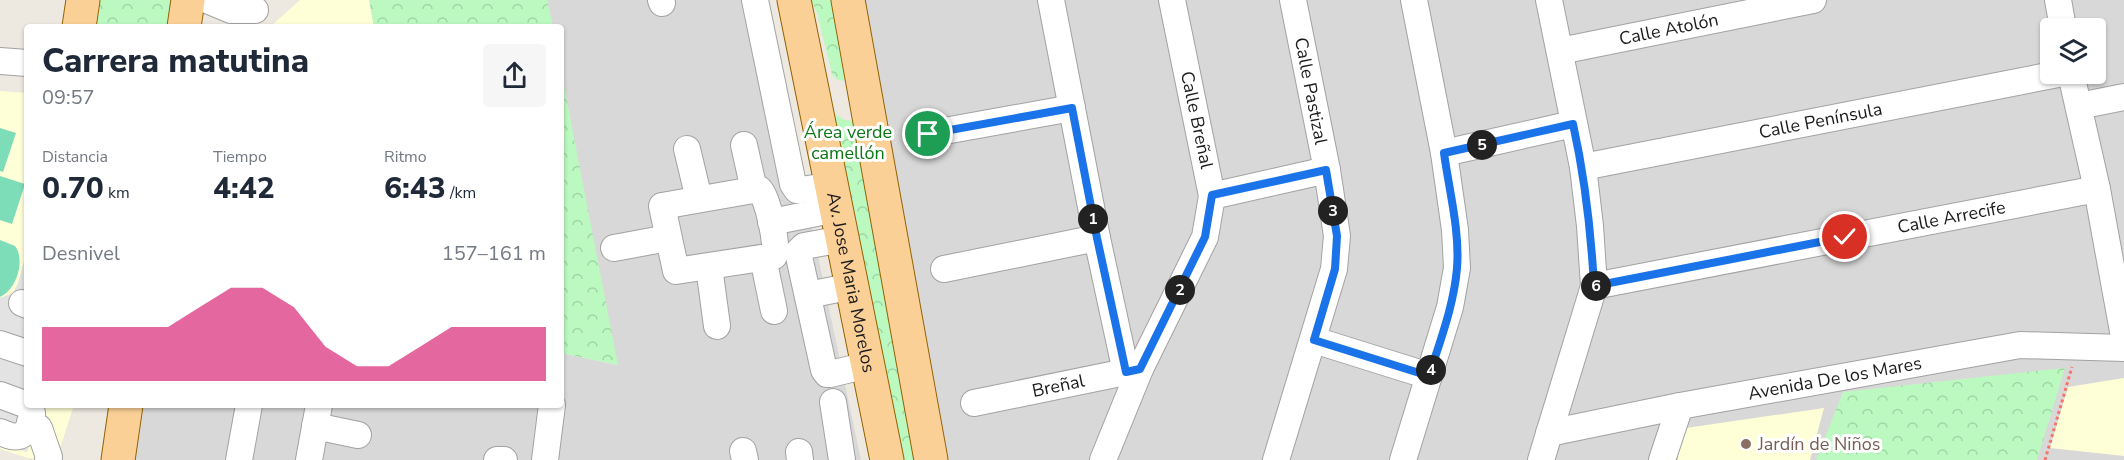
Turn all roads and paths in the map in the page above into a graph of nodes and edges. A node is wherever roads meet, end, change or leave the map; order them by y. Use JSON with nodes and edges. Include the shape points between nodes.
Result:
{"nodes":[{"id":1,"x":83,"y":0,"type":"edge"},
{"id":2,"x":188,"y":0,"type":"edge"},
{"id":3,"x":207,"y":0,"type":"edge"},
{"id":4,"x":755,"y":0,"type":"edge"},
{"id":5,"x":794,"y":0,"type":"edge"},
{"id":6,"x":805,"y":0,"type":"edge"},
{"id":7,"x":848,"y":0,"type":"edge"},
{"id":8,"x":1051,"y":0,"type":"edge"},
{"id":9,"x":1172,"y":0,"type":"edge"},
{"id":10,"x":1293,"y":0,"type":"edge"},
{"id":11,"x":1414,"y":0,"type":"edge"},
{"id":12,"x":1549,"y":0,"type":"edge"},
{"id":13,"x":1814,"y":0,"type":"edge"},
{"id":14,"x":2058,"y":0,"type":"edge"},
{"id":15,"x":261,"y":5,"type":"edge"},
{"id":16,"x":2061,"y":18,"type":"edge"},
{"id":17,"x":79,"y":24,"type":"edge"},
{"id":18,"x":184,"y":24,"type":"edge"},
{"id":19,"x":239,"y":24,"type":"edge"},
{"id":20,"x":1560,"y":51,"type":"junction"},
{"id":21,"x":0,"y":61,"type":"edge"},
{"id":22,"x":807,"y":61,"type":"junction"},
{"id":23,"x":24,"y":63,"type":"edge"},
{"id":24,"x":770,"y":68,"type":"junction"},
{"id":25,"x":2040,"y":78,"type":"edge"},
{"id":26,"x":2074,"y":84,"type":"edge"},
{"id":27,"x":864,"y":87,"type":"junction"},
{"id":28,"x":2124,"y":97,"type":"edge"},
{"id":29,"x":2079,"y":106,"type":"junction"},
{"id":30,"x":1072,"y":108,"type":"junction"},
{"id":31,"x":819,"y":119,"type":"junction"},
{"id":32,"x":1573,"y":124,"type":"junction"},
{"id":33,"x":782,"y":128,"type":"junction"},
{"id":34,"x":928,"y":134,"type":"dead end"},
{"id":35,"x":744,"y":145,"type":"dead end"},
{"id":36,"x":687,"y":149,"type":"dead end"},
{"id":37,"x":1444,"y":153,"type":"junction"},
{"id":38,"x":1583,"y":167,"type":"junction"},
{"id":39,"x":1326,"y":170,"type":"junction"},
{"id":40,"x":2097,"y":189,"type":"junction"},
{"id":41,"x":754,"y":190,"type":"junction"},
{"id":42,"x":1212,"y":195,"type":"junction"},
{"id":43,"x":699,"y":199,"type":"junction"},
{"id":44,"x":838,"y":211,"type":"junction"},
{"id":45,"x":771,"y":222,"type":"junction"},
{"id":46,"x":2114,"y":224,"type":"edge"},
{"id":47,"x":668,"y":238,"type":"junction"},
{"id":48,"x":1097,"y":238,"type":"junction"},
{"id":49,"x":614,"y":248,"type":"dead end"},
{"id":50,"x":763,"y":258,"type":"junction"},
{"id":51,"x":709,"y":267,"type":"junction"},
{"id":52,"x":944,"y":269,"type":"dead end"},
{"id":53,"x":853,"y":286,"type":"junction"},
{"id":54,"x":1594,"y":286,"type":"junction"},
{"id":55,"x":808,"y":295,"type":"junction"},
{"id":56,"x":774,"y":311,"type":"dead end"},
{"id":57,"x":717,"y":326,"type":"dead end"},
{"id":58,"x":2124,"y":337,"type":"edge"},
{"id":59,"x":1314,"y":340,"type":"junction"},
{"id":60,"x":0,"y":344,"type":"edge"},
{"id":61,"x":2077,"y":346,"type":"junction"},
{"id":62,"x":2124,"y":348,"type":"edge"},
{"id":63,"x":24,"y":352,"type":"edge"},
{"id":64,"x":868,"y":365,"type":"junction"},
{"id":65,"x":1133,"y":371,"type":"junction"},
{"id":66,"x":1429,"y":376,"type":"junction"},
{"id":67,"x":0,"y":395,"type":"edge"},
{"id":68,"x":832,"y":402,"type":"dead end"},
{"id":69,"x":974,"y":403,"type":"dead end"},
{"id":70,"x":1680,"y":406,"type":"junction"},
{"id":71,"x":126,"y":408,"type":"edge"},
{"id":72,"x":248,"y":408,"type":"edge"},
{"id":73,"x":552,"y":408,"type":"edge"},
{"id":74,"x":28,"y":411,"type":"edge"},
{"id":75,"x":317,"y":416,"type":"edge"},
{"id":76,"x":0,"y":432,"type":"edge"},
{"id":77,"x":1549,"y":434,"type":"junction"},
{"id":78,"x":358,"y":435,"type":"dead end"},
{"id":79,"x":48,"y":460,"type":"edge"},
{"id":80,"x":118,"y":460,"type":"edge"},
{"id":81,"x":239,"y":460,"type":"edge"},
{"id":82,"x":309,"y":460,"type":"edge"},
{"id":83,"x":496,"y":460,"type":"edge"},
{"id":84,"x":504,"y":460,"type":"edge"},
{"id":85,"x":544,"y":460,"type":"edge"},
{"id":86,"x":842,"y":460,"type":"edge"},
{"id":87,"x":887,"y":460,"type":"edge"},
{"id":88,"x":931,"y":460,"type":"edge"},
{"id":89,"x":1103,"y":460,"type":"edge"},
{"id":90,"x":1276,"y":460,"type":"edge"},
{"id":91,"x":1403,"y":460,"type":"edge"},
{"id":92,"x":1541,"y":460,"type":"edge"},
{"id":93,"x":1662,"y":460,"type":"edge"},
{"id":94,"x":2045,"y":460,"type":"edge"}],
"edges":[{"from":1,"to":17,"type":"main road"},
{"from":2,"to":18,"type":"main road"},
{"from":3,"to":15,"type":"street","via":[[231,10]]},
{"from":4,"to":24,"type":"street"},
{"from":5,"to":22,"type":"main road","name":"Av. Jose Maria Morelos"},
{"from":6,"to":27,"type":"main road","via":[[827,78],[850,90]]},
{"from":7,"to":27,"type":"main road"},
{"from":8,"to":30,"type":"street"},
{"from":9,"to":42,"type":"street","name":"Calle Breñal"},
{"from":10,"to":39,"type":"street","name":"Calle Pastizal"},
{"from":11,"to":37,"type":"street"},
{"from":12,"to":20,"type":"street"},
{"from":13,"to":20,"type":"street","name":"Calle Atolón"},
{"from":14,"to":16,"type":"street"},
{"from":15,"to":19,"type":"street"},
{"from":20,"to":32,"type":"street"},
{"from":21,"to":23,"type":"street"},
{"from":22,"to":24,"type":"street"},
{"from":22,"to":31,"type":"main road","name":"Av. Jose Maria Morelos"},
{"from":24,"to":33,"type":"street"},
{"from":25,"to":38,"type":"street","name":"Calle Península"},
{"from":26,"to":29,"type":"street"},
{"from":27,"to":88,"type":"main road"},
{"from":28,"to":29,"type":"street"},
{"from":29,"to":40,"type":"street"},
{"from":30,"to":34,"type":"street"},
{"from":30,"to":48,"type":"street"},
{"from":31,"to":33,"type":"street"},
{"from":31,"to":44,"type":"main road","name":"Av. Jose Maria Morelos"},
{"from":32,"to":37,"type":"street"},
{"from":32,"to":38,"type":"street"},
{"from":33,"to":44,"type":"street","via":[[797,190]]},
{"from":35,"to":41,"type":"street"},
{"from":36,"to":43,"type":"street"},
{"from":37,"to":66,"type":"street","via":[[1457,268],[1450,307]]},
{"from":38,"to":54,"type":"street"},
{"from":39,"to":42,"type":"street"},
{"from":39,"to":59,"type":"street","name":"Calle Pastizal","via":[[1337,236],[1335,269]]},
{"from":40,"to":46,"type":"street"},
{"from":40,"to":54,"type":"street","name":"Calle Arrecife"},
{"from":41,"to":43,"type":"street"},
{"from":41,"to":45,"type":"street","via":[[762,190]]},
{"from":42,"to":65,"type":"street","name":"Calle Breñal","via":[[1205,237]]},
{"from":43,"to":47,"type":"street","via":[[662,207]]},
{"from":44,"to":45,"type":"street"},
{"from":44,"to":53,"type":"main road","name":"Av. Jose Maria Morelos"},
{"from":44,"to":55,"type":"street","via":[[798,252]]},
{"from":45,"to":50,"type":"street","via":[[776,254]]},
{"from":46,"to":58,"type":"street"},
{"from":47,"to":49,"type":"street"},
{"from":47,"to":51,"type":"street","via":[[676,271]]},
{"from":48,"to":52,"type":"street"},
{"from":48,"to":65,"type":"street"},
{"from":50,"to":51,"type":"street"},
{"from":50,"to":56,"type":"street"},
{"from":51,"to":57,"type":"street"},
{"from":53,"to":55,"type":"street"},
{"from":53,"to":64,"type":"main road","name":"Av. Jose Maria Morelos"},
{"from":54,"to":77,"type":"street"},
{"from":55,"to":64,"type":"street","via":[[827,374]]},
{"from":59,"to":66,"type":"street"},
{"from":59,"to":90,"type":"street","name":"Calle Pastizal"},
{"from":60,"to":63,"type":"street"},
{"from":61,"to":62,"type":"street","name":"Avenida De los Mares"},
{"from":61,"to":70,"type":"street","name":"Avenida De los Mares","via":[[2020,345]]},
{"from":61,"to":94,"type":"path"},
{"from":64,"to":87,"type":"main road","name":"Av. Jose Maria Morelos"},
{"from":65,"to":69,"type":"street","name":"Breñal"},
{"from":65,"to":89,"type":"street","name":"Calle Breñal"},
{"from":66,"to":91,"type":"street"},
{"from":67,"to":74,"type":"street"},
{"from":68,"to":86,"type":"street"},
{"from":70,"to":77,"type":"street","name":"Avenida De los Mares"},
{"from":70,"to":93,"type":"street"},
{"from":71,"to":80,"type":"main road"},
{"from":72,"to":81,"type":"street"},
{"from":73,"to":85,"type":"street"},
{"from":74,"to":76,"type":"street","via":[[26,432],[21,436]]},
{"from":74,"to":79,"type":"street","via":[[39,428]]},
{"from":75,"to":78,"type":"street"},
{"from":75,"to":82,"type":"street"},
{"from":77,"to":92,"type":"street"},
{"from":83,"to":84,"type":"street"}]}
